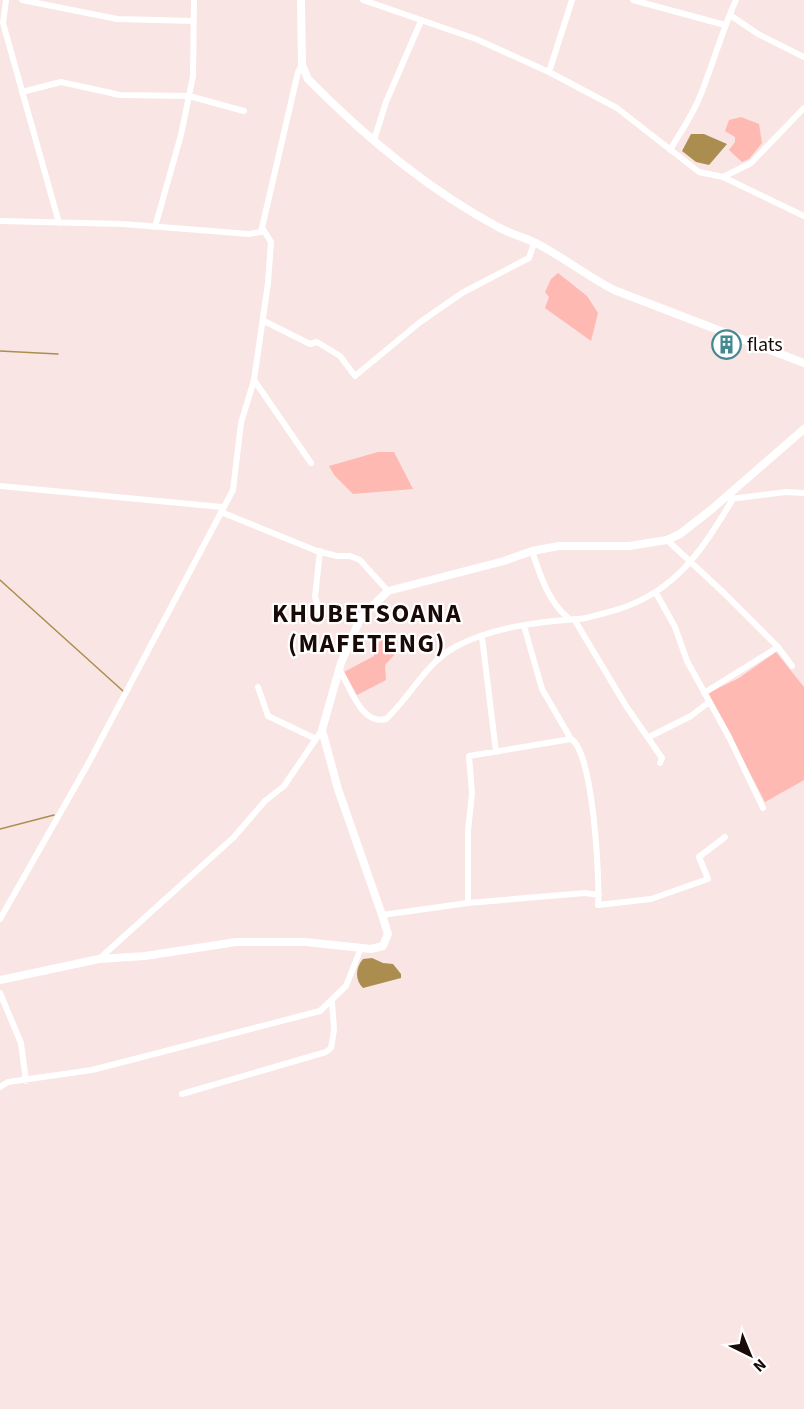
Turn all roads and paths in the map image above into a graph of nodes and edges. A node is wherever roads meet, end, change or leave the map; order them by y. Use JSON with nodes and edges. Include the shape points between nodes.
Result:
{"nodes":[{"id":1,"x":6,"y":0,"type":"edge"},
{"id":2,"x":22,"y":0,"type":"edge"},
{"id":3,"x":194,"y":0,"type":"edge"},
{"id":4,"x":301,"y":0,"type":"edge"},
{"id":5,"x":363,"y":0,"type":"edge"},
{"id":6,"x":572,"y":0,"type":"edge"},
{"id":7,"x":633,"y":0,"type":"edge"},
{"id":8,"x":736,"y":0,"type":"edge"},
{"id":9,"x":730,"y":15,"type":"junction"},
{"id":10,"x":194,"y":21,"type":"junction"},
{"id":11,"x":421,"y":21,"type":"junction"},
{"id":12,"x":725,"y":25,"type":"junction"},
{"id":13,"x":804,"y":57,"type":"edge"},
{"id":14,"x":302,"y":65,"type":"junction"},
{"id":15,"x":549,"y":72,"type":"junction"},
{"id":16,"x":22,"y":92,"type":"junction"},
{"id":17,"x":189,"y":96,"type":"junction"},
{"id":18,"x":804,"y":108,"type":"edge"},
{"id":19,"x":244,"y":111,"type":"dead end"},
{"id":20,"x":374,"y":140,"type":"junction"},
{"id":21,"x":670,"y":150,"type":"junction"},
{"id":22,"x":723,"y":177,"type":"junction"},
{"id":23,"x":804,"y":216,"type":"edge"},
{"id":24,"x":0,"y":221,"type":"edge"},
{"id":25,"x":59,"y":223,"type":"junction"},
{"id":26,"x":154,"y":227,"type":"junction"},
{"id":27,"x":263,"y":229,"type":"junction"},
{"id":28,"x":534,"y":243,"type":"junction"},
{"id":29,"x":264,"y":321,"type":"junction"},
{"id":30,"x":804,"y":363,"type":"edge"},
{"id":31,"x":254,"y":380,"type":"junction"},
{"id":32,"x":804,"y":429,"type":"edge"},
{"id":33,"x":311,"y":463,"type":"dead end"},
{"id":34,"x":0,"y":486,"type":"edge"},
{"id":35,"x":804,"y":493,"type":"edge"},
{"id":36,"x":728,"y":498,"type":"junction"},
{"id":37,"x":221,"y":509,"type":"junction"},
{"id":38,"x":667,"y":540,"type":"junction"},
{"id":39,"x":320,"y":551,"type":"junction"},
{"id":40,"x":532,"y":551,"type":"junction"},
{"id":41,"x":689,"y":563,"type":"junction"},
{"id":42,"x":388,"y":591,"type":"junction"},
{"id":43,"x":656,"y":593,"type":"junction"},
{"id":44,"x":322,"y":618,"type":"dead end"},
{"id":45,"x":571,"y":619,"type":"junction"},
{"id":46,"x":524,"y":626,"type":"junction"},
{"id":47,"x":482,"y":637,"type":"junction"},
{"id":48,"x":778,"y":647,"type":"junction"},
{"id":49,"x":792,"y":666,"type":"dead end"},
{"id":50,"x":339,"y":669,"type":"junction"},
{"id":51,"x":258,"y":687,"type":"dead end"},
{"id":52,"x":704,"y":693,"type":"junction"},
{"id":53,"x":709,"y":702,"type":"junction"},
{"id":54,"x":322,"y":730,"type":"junction"},
{"id":55,"x":649,"y":737,"type":"junction"},
{"id":56,"x":316,"y":739,"type":"junction"},
{"id":57,"x":572,"y":739,"type":"junction"},
{"id":58,"x":496,"y":752,"type":"junction"},
{"id":59,"x":660,"y":763,"type":"dead end"},
{"id":60,"x":763,"y":807,"type":"dead end"},
{"id":61,"x":725,"y":837,"type":"dead end"},
{"id":62,"x":598,"y":895,"type":"junction"},
{"id":63,"x":468,"y":903,"type":"junction"},
{"id":64,"x":382,"y":915,"type":"junction"},
{"id":65,"x":0,"y":920,"type":"edge"},
{"id":66,"x":361,"y":948,"type":"junction"},
{"id":67,"x":99,"y":959,"type":"junction"},
{"id":68,"x":0,"y":980,"type":"edge"},
{"id":69,"x":0,"y":993,"type":"edge"},
{"id":70,"x":332,"y":1002,"type":"junction"},
{"id":71,"x":26,"y":1081,"type":"junction"},
{"id":72,"x":0,"y":1087,"type":"edge"},
{"id":73,"x":182,"y":1094,"type":"dead end"}],
"edges":[{"from":1,"to":16,"type":"street","via":[[3,23]]},
{"from":2,"to":10,"type":"street","via":[[117,19]]},
{"from":3,"to":10,"type":"street"},
{"from":4,"to":14,"type":"street"},
{"from":5,"to":11,"type":"street"},
{"from":6,"to":15,"type":"street"},
{"from":7,"to":12,"type":"street"},
{"from":8,"to":9,"type":"street"},
{"from":9,"to":12,"type":"street"},
{"from":9,"to":13,"type":"street"},
{"from":10,"to":17,"type":"street"},
{"from":11,"to":15,"type":"street","via":[[476,39]]},
{"from":11,"to":20,"type":"street"},
{"from":12,"to":21,"type":"street","via":[[699,99]]},
{"from":14,"to":20,"type":"street","via":[[308,79]]},
{"from":14,"to":27,"type":"street"},
{"from":15,"to":21,"type":"street","via":[[617,108]]},
{"from":16,"to":17,"type":"street","via":[[61,82],[120,95]]},
{"from":16,"to":25,"type":"street"},
{"from":17,"to":19,"type":"street"},
{"from":17,"to":26,"type":"street"},
{"from":18,"to":22,"type":"street","via":[[751,163]]},
{"from":20,"to":28,"type":"street","via":[[438,191],[500,228]]},
{"from":21,"to":22,"type":"street","via":[[699,172]]},
{"from":22,"to":23,"type":"street"},
{"from":24,"to":25,"type":"street"},
{"from":25,"to":26,"type":"street"},
{"from":26,"to":27,"type":"street","via":[[249,234]]},
{"from":27,"to":29,"type":"street","via":[[271,242]]},
{"from":28,"to":29,"type":"street","via":[[529,258],[462,293],[355,376],[340,356],[317,342],[310,344]]},
{"from":28,"to":30,"type":"street","via":[[614,290]]},
{"from":29,"to":31,"type":"street"},
{"from":31,"to":33,"type":"street"},
{"from":31,"to":37,"type":"street","via":[[241,423],[233,490]]},
{"from":32,"to":36,"type":"street"},
{"from":34,"to":37,"type":"street"},
{"from":35,"to":36,"type":"street"},
{"from":36,"to":38,"type":"street"},
{"from":36,"to":41,"type":"street","via":[[713,532]]},
{"from":37,"to":39,"type":"street"},
{"from":37,"to":65,"type":"street","via":[[88,764]]},
{"from":38,"to":40,"type":"street"},
{"from":38,"to":41,"type":"street"},
{"from":39,"to":42,"type":"street","via":[[360,560]]},
{"from":39,"to":44,"type":"street","via":[[315,597]]},
{"from":40,"to":42,"type":"street"},
{"from":40,"to":45,"type":"street","via":[[543,584],[558,610]]},
{"from":41,"to":43,"type":"street"},
{"from":41,"to":48,"type":"street"},
{"from":42,"to":50,"type":"street","via":[[361,617]]},
{"from":43,"to":45,"type":"street","via":[[624,608]]},
{"from":43,"to":52,"type":"street"},
{"from":45,"to":46,"type":"street"},
{"from":45,"to":55,"type":"street"},
{"from":46,"to":47,"type":"street"},
{"from":46,"to":57,"type":"street","via":[[542,689]]},
{"from":47,"to":50,"type":"street","via":[[443,654],[382,721],[365,715]]},
{"from":47,"to":58,"type":"street"},
{"from":48,"to":49,"type":"street"},
{"from":48,"to":52,"type":"street"},
{"from":50,"to":54,"type":"street"},
{"from":51,"to":56,"type":"street","via":[[268,716]]},
{"from":52,"to":53,"type":"street"},
{"from":53,"to":55,"type":"street","via":[[691,716]]},
{"from":53,"to":60,"type":"street"},
{"from":54,"to":56,"type":"street"},
{"from":54,"to":64,"type":"street"},
{"from":55,"to":59,"type":"street","via":[[662,758]]},
{"from":56,"to":67,"type":"street","via":[[284,786],[265,801],[234,837]]},
{"from":57,"to":58,"type":"street"},
{"from":57,"to":62,"type":"street","via":[[584,757],[593,809]]},
{"from":58,"to":63,"type":"street","via":[[469,756],[472,794]]},
{"from":61,"to":62,"type":"street","via":[[699,857],[708,879],[651,900],[598,905]]},
{"from":62,"to":63,"type":"street"},
{"from":63,"to":64,"type":"street"},
{"from":64,"to":66,"type":"street","via":[[387,934],[383,946]]},
{"from":66,"to":67,"type":"street","via":[[306,942],[236,942]]},
{"from":66,"to":70,"type":"street","via":[[346,986]]},
{"from":67,"to":68,"type":"street"},
{"from":69,"to":71,"type":"street","via":[[21,1043]]},
{"from":70,"to":71,"type":"street","via":[[308,1016],[92,1070]]},
{"from":70,"to":73,"type":"street","via":[[332,1048],[326,1052]]},
{"from":71,"to":72,"type":"street","via":[[8,1082]]}]}
